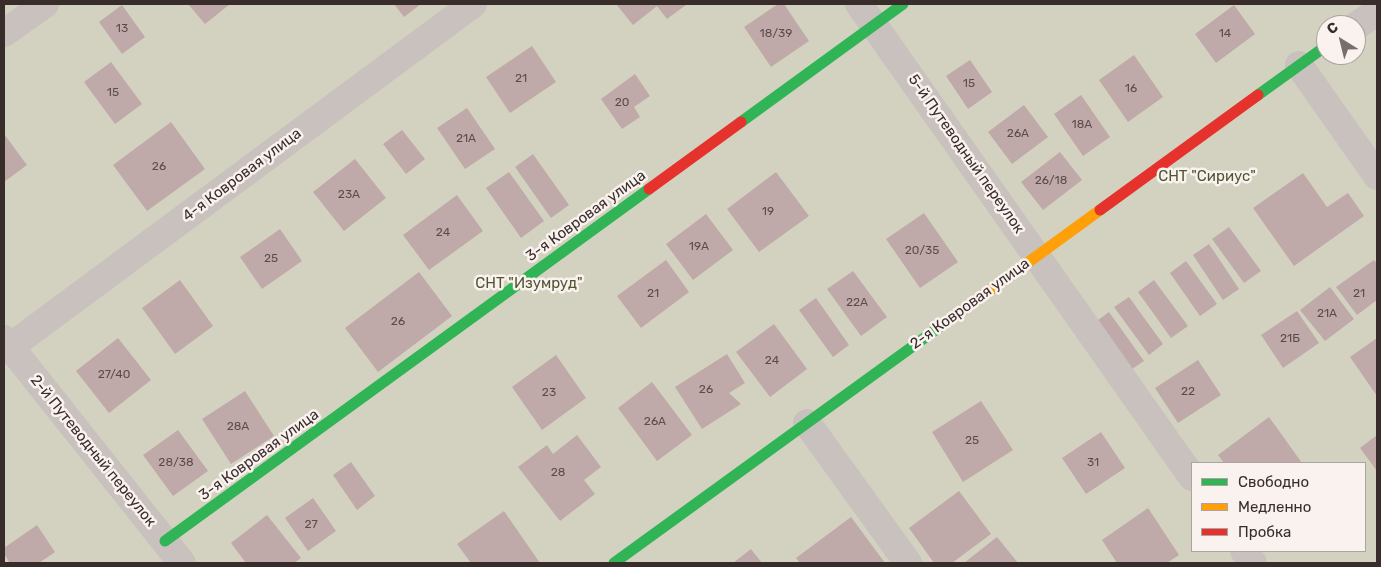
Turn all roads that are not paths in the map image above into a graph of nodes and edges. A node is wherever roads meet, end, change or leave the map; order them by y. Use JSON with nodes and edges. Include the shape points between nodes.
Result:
{"nodes":[{"id":1,"x":45,"y":4,"type":"edge"},
{"id":2,"x":473,"y":4,"type":"edge"},
{"id":3,"x":859,"y":4,"type":"edge"},
{"id":4,"x":903,"y":4,"type":"edge"},
{"id":5,"x":1377,"y":12,"type":"edge"},
{"id":6,"x":1366,"y":19,"type":"edge"},
{"id":7,"x":874,"y":26,"type":"junction"},
{"id":8,"x":4,"y":33,"type":"edge"},
{"id":9,"x":1316,"y":53,"type":"edge"},
{"id":10,"x":1299,"y":65,"type":"junction"},
{"id":11,"x":1377,"y":176,"type":"edge"},
{"id":12,"x":1037,"y":255,"type":"junction"},
{"id":13,"x":7,"y":343,"type":"edge"},
{"id":14,"x":807,"y":423,"type":"junction"},
{"id":15,"x":1191,"y":476,"type":"edge"},
{"id":16,"x":165,"y":541,"type":"junction"},
{"id":17,"x":1245,"y":552,"type":"edge"},
{"id":18,"x":182,"y":563,"type":"edge"},
{"id":19,"x":614,"y":563,"type":"edge"},
{"id":20,"x":908,"y":563,"type":"edge"},
{"id":21,"x":1253,"y":563,"type":"edge"}],
"edges":[{"from":1,"to":8,"type":"street"},
{"from":2,"to":13,"type":"street","name":"4-я Ковровая улица"},
{"from":3,"to":7,"type":"street","name":"5-й Путеводный переулок"},
{"from":4,"to":7,"type":"street","name":"3-я Ковровая улица"},
{"from":5,"to":6,"type":"street"},
{"from":7,"to":12,"type":"street","name":"5-й Путеводный переулок"},
{"from":7,"to":16,"type":"street","name":"3-я Ковровая улица"},
{"from":9,"to":10,"type":"street","name":"2-я Ковровая улица"},
{"from":10,"to":11,"type":"street"},
{"from":10,"to":12,"type":"street","name":"2-я Ковровая улица"},
{"from":12,"to":14,"type":"street","name":"2-я Ковровая улица"},
{"from":12,"to":15,"type":"street","name":"5-й Путеводный переулок"},
{"from":13,"to":16,"type":"street","name":"2-й Путеводный переулок"},
{"from":14,"to":19,"type":"street","name":"2-я Ковровая улица"},
{"from":14,"to":20,"type":"street"},
{"from":16,"to":18,"type":"street","name":"2-й Путеводный переулок"},
{"from":17,"to":21,"type":"street"}]}
